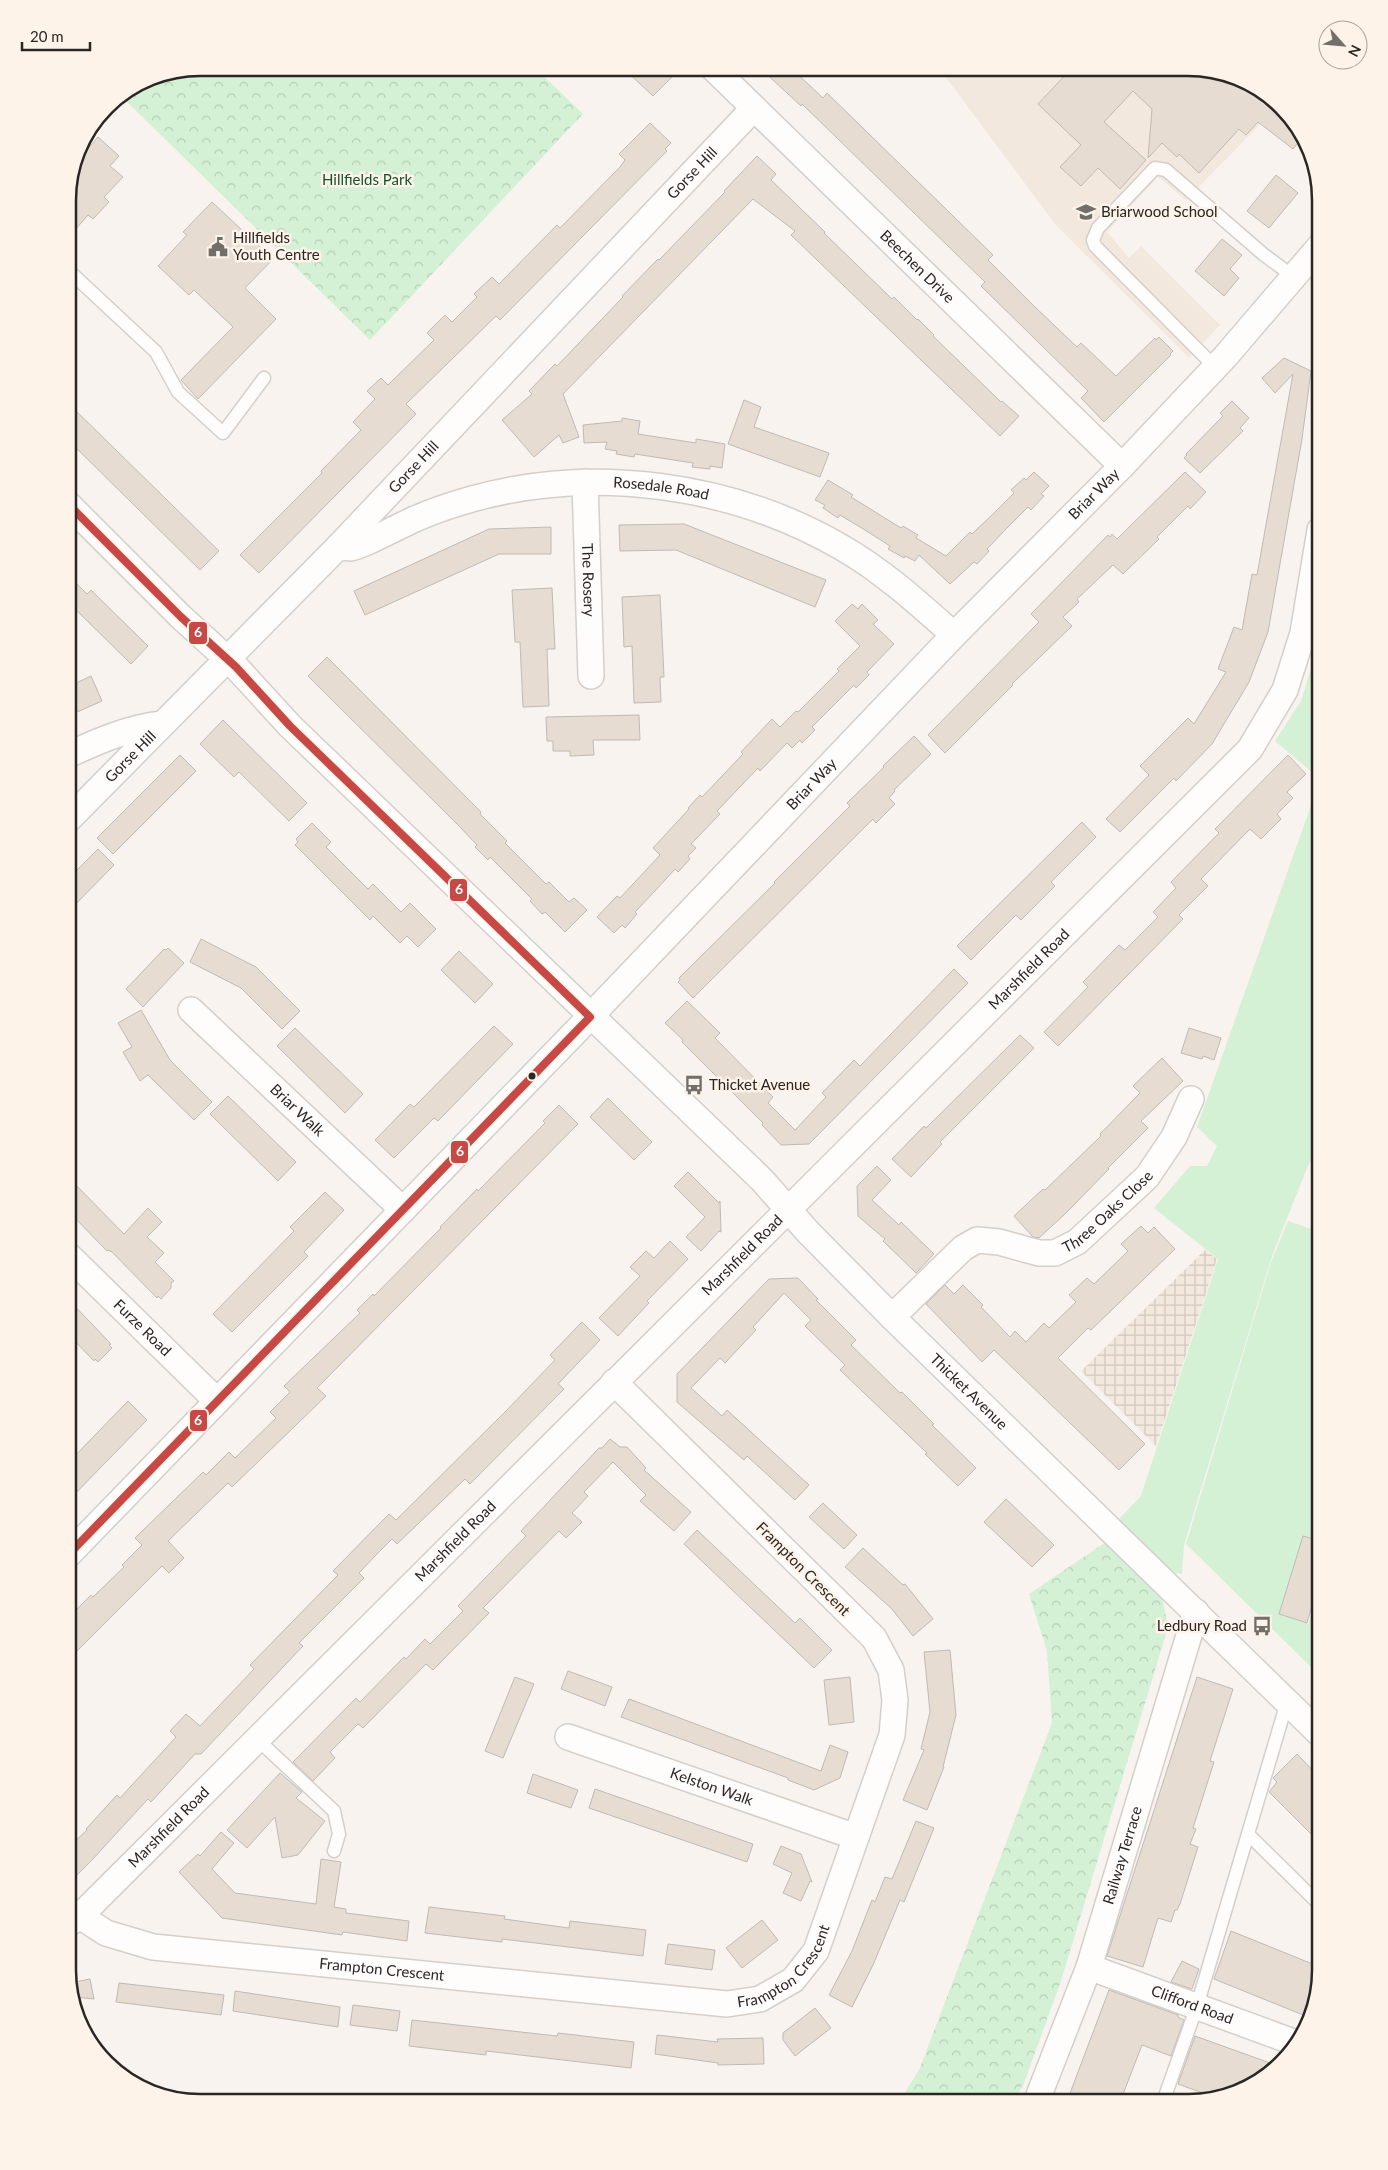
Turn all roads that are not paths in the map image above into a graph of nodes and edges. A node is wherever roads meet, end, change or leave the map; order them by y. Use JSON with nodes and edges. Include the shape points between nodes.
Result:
{"nodes":[{"id":1,"x":722,"y":77,"type":"edge"},
{"id":2,"x":754,"y":108,"type":"junction"},
{"id":3,"x":1312,"y":256,"type":"edge"},
{"id":4,"x":1294,"y":277,"type":"junction"},
{"id":5,"x":77,"y":278,"type":"edge"},
{"id":6,"x":1215,"y":367,"type":"junction"},
{"id":7,"x":264,"y":378,"type":"dead end"},
{"id":8,"x":1122,"y":466,"type":"junction"},
{"id":9,"x":585,"y":482,"type":"junction"},
{"id":10,"x":77,"y":513,"type":"edge"},
{"id":11,"x":339,"y":546,"type":"junction"},
{"id":12,"x":1312,"y":578,"type":"edge"},
{"id":13,"x":954,"y":635,"type":"junction"},
{"id":14,"x":227,"y":659,"type":"junction"},
{"id":15,"x":591,"y":676,"type":"dead end"},
{"id":16,"x":162,"y":724,"type":"junction"},
{"id":17,"x":77,"y":751,"type":"edge"},
{"id":18,"x":77,"y":811,"type":"edge"},
{"id":19,"x":191,"y":1010,"type":"dead end"},
{"id":20,"x":590,"y":1017,"type":"junction"},
{"id":21,"x":1191,"y":1099,"type":"dead end"},
{"id":22,"x":789,"y":1209,"type":"junction"},
{"id":23,"x":403,"y":1210,"type":"junction"},
{"id":24,"x":76,"y":1263,"type":"edge"},
{"id":25,"x":892,"y":1317,"type":"junction"},
{"id":26,"x":614,"y":1382,"type":"junction"},
{"id":27,"x":217,"y":1401,"type":"junction"},
{"id":28,"x":76,"y":1546,"type":"edge"},
{"id":29,"x":1195,"y":1611,"type":"junction"},
{"id":30,"x":1287,"y":1702,"type":"junction"},
{"id":31,"x":1312,"y":1723,"type":"edge"},
{"id":32,"x":568,"y":1738,"type":"dead end"},
{"id":33,"x":257,"y":1739,"type":"junction"},
{"id":34,"x":1248,"y":1834,"type":"junction"},
{"id":35,"x":856,"y":1837,"type":"junction"},
{"id":36,"x":334,"y":1851,"type":"dead end"},
{"id":37,"x":1312,"y":1897,"type":"edge"},
{"id":38,"x":76,"y":1918,"type":"edge"},
{"id":39,"x":76,"y":1921,"type":"edge"},
{"id":40,"x":1090,"y":1967,"type":"junction"},
{"id":41,"x":1197,"y":2006,"type":"junction"},
{"id":42,"x":1289,"y":2040,"type":"edge"},
{"id":43,"x":1040,"y":2094,"type":"edge"},
{"id":44,"x":1166,"y":2094,"type":"edge"}],
"edges":[{"from":1,"to":2,"type":"street","name":"Beechen Drive"},
{"from":2,"to":8,"type":"street","name":"Beechen Drive"},
{"from":2,"to":11,"type":"street","name":"Gorse Hill"},
{"from":3,"to":4,"type":"street","name":"Briar Way"},
{"from":4,"to":6,"type":"street","name":"Briar Way"},
{"from":4,"to":6,"type":"lane","via":[[1166,170],[1159,168],[1155,168],[1098,228],[1093,240],[1095,246]]},
{"from":5,"to":7,"type":"lane","via":[[156,352],[178,392],[223,434]]},
{"from":6,"to":8,"type":"street","name":"Briar Way"},
{"from":8,"to":13,"type":"street","name":"Briar Way"},
{"from":9,"to":11,"type":"street","name":"Rosedale Road","via":[[527,487],[473,499],[418,518],[351,548]]},
{"from":9,"to":13,"type":"street","name":"Rosedale Road","via":[[643,484],[704,493],[777,515],[841,547],[899,586]]},
{"from":9,"to":15,"type":"street","name":"The Rosery"},
{"from":10,"to":14,"type":"street","name":"Thicket Avenue"},
{"from":11,"to":14,"type":"street","name":"Gorse Hill"},
{"from":12,"to":22,"type":"street","name":"Marshfield Road","via":[[1303,633],[1285,690],[1250,748]]},
{"from":13,"to":20,"type":"street","name":"Briar Way"},
{"from":14,"to":16,"type":"street","name":"Gorse Hill"},
{"from":14,"to":20,"type":"street","name":"Thicket Avenue","via":[[290,726]]},
{"from":16,"to":17,"type":"street","via":[[120,733]]},
{"from":16,"to":18,"type":"street","name":"Gorse Hill"},
{"from":19,"to":23,"type":"street","name":"Briar Walk"},
{"from":20,"to":22,"type":"street","name":"Thicket Avenue"},
{"from":20,"to":23,"type":"street","name":"Briar Way"},
{"from":21,"to":25,"type":"street","name":"Three Oaks Close","via":[[1174,1137],[1147,1177],[1077,1242],[1055,1253],[1039,1253],[1000,1242],[977,1240],[964,1248]]},
{"from":22,"to":25,"type":"street","name":"Thicket Avenue"},
{"from":22,"to":26,"type":"street","name":"Marshfield Road"},
{"from":23,"to":27,"type":"street","name":"Briar Way"},
{"from":24,"to":27,"type":"street","name":"Furze Road"},
{"from":25,"to":29,"type":"street","name":"Thicket Avenue"},
{"from":26,"to":33,"type":"street","name":"Marshfield Road"},
{"from":26,"to":35,"type":"street","name":"Frampton Crescent","via":[[874,1638],[889,1665],[896,1700],[892,1735]]},
{"from":27,"to":28,"type":"street","name":"Briar Way"},
{"from":29,"to":30,"type":"street","name":"Thicket Avenue"},
{"from":29,"to":40,"type":"street","name":"Railway Terrace"},
{"from":30,"to":31,"type":"street","name":"Thicket Avenue"},
{"from":30,"to":34,"type":"lane"},
{"from":32,"to":35,"type":"street","name":"Kelston Walk"},
{"from":33,"to":36,"type":"lane","via":[[334,1811],[339,1834]]},
{"from":33,"to":38,"type":"street","name":"Marshfield Road"},
{"from":34,"to":37,"type":"lane"},
{"from":34,"to":41,"type":"lane"},
{"from":35,"to":39,"type":"street","name":"Frampton Crescent","via":[[816,1951],[793,1980],[760,2000],[727,2004],[154,1947]]},
{"from":40,"to":41,"type":"street","name":"Clifford Road"},
{"from":40,"to":43,"type":"street","name":"Railway Terrace"},
{"from":41,"to":42,"type":"street","name":"Clifford Road"},
{"from":41,"to":44,"type":"lane"}]}
